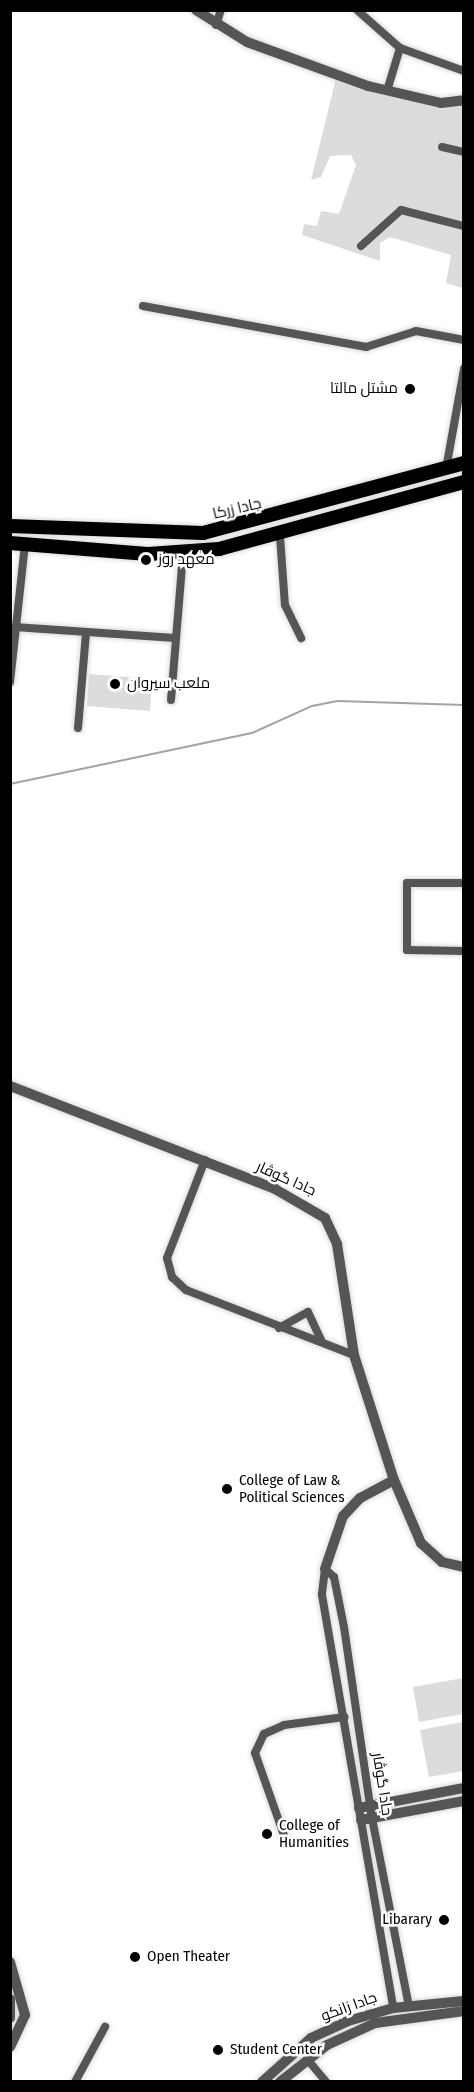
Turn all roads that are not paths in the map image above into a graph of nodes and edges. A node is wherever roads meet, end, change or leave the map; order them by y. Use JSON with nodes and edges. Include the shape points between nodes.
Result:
{"nodes":[{"id":1,"x":196,"y":10,"type":"edge"},
{"id":2,"x":221,"y":10,"type":"edge"},
{"id":3,"x":357,"y":10,"type":"edge"},
{"id":4,"x":216,"y":25,"type":"junction"},
{"id":5,"x":400,"y":48,"type":"junction"},
{"id":6,"x":464,"y":71,"type":"edge"},
{"id":7,"x":387,"y":91,"type":"junction"},
{"id":8,"x":464,"y":100,"type":"edge"},
{"id":9,"x":442,"y":147,"type":"dead end"},
{"id":10,"x":464,"y":152,"type":"edge"},
{"id":11,"x":464,"y":226,"type":"edge"},
{"id":12,"x":362,"y":246,"type":"dead end"},
{"id":13,"x":143,"y":306,"type":"dead end"},
{"id":14,"x":464,"y":340,"type":"edge"},
{"id":15,"x":464,"y":369,"type":"edge"},
{"id":16,"x":464,"y":463,"type":"edge"},
{"id":17,"x":446,"y":469,"type":"junction"},
{"id":18,"x":464,"y":482,"type":"edge"},
{"id":19,"x":10,"y":526,"type":"edge"},
{"id":20,"x":280,"y":536,"type":"junction"},
{"id":21,"x":18,"y":543,"type":"edge"},
{"id":22,"x":183,"y":553,"type":"junction"},
{"id":23,"x":14,"y":606,"type":"edge"},
{"id":24,"x":15,"y":627,"type":"junction"},
{"id":25,"x":86,"y":632,"type":"junction"},
{"id":26,"x":175,"y":638,"type":"junction"},
{"id":27,"x":301,"y":638,"type":"dead end"},
{"id":28,"x":10,"y":682,"type":"edge"},
{"id":29,"x":171,"y":700,"type":"dead end"},
{"id":30,"x":78,"y":728,"type":"dead end"},
{"id":31,"x":464,"y":883,"type":"edge"},
{"id":32,"x":464,"y":951,"type":"edge"},
{"id":33,"x":10,"y":1086,"type":"edge"},
{"id":34,"x":205,"y":1160,"type":"junction"},
{"id":35,"x":279,"y":1328,"type":"junction"},
{"id":36,"x":322,"y":1343,"type":"junction"},
{"id":37,"x":354,"y":1355,"type":"junction"},
{"id":38,"x":394,"y":1480,"type":"junction"},
{"id":39,"x":464,"y":1568,"type":"edge"},
{"id":40,"x":326,"y":1569,"type":"junction"},
{"id":41,"x":344,"y":1718,"type":"junction"},
{"id":42,"x":464,"y":1788,"type":"edge"},
{"id":43,"x":464,"y":1801,"type":"edge"},
{"id":44,"x":364,"y":1807,"type":"junction"},
{"id":45,"x":366,"y":1819,"type":"junction"},
{"id":46,"x":286,"y":1841,"type":"dead end"},
{"id":47,"x":10,"y":1962,"type":"edge"},
{"id":48,"x":10,"y":1999,"type":"edge"},
{"id":49,"x":464,"y":2001,"type":"edge"},
{"id":50,"x":409,"y":2006,"type":"junction"},
{"id":51,"x":393,"y":2008,"type":"junction"},
{"id":52,"x":464,"y":2012,"type":"edge"},
{"id":53,"x":10,"y":2018,"type":"edge"},
{"id":54,"x":105,"y":2027,"type":"dead end"},
{"id":55,"x":10,"y":2047,"type":"edge"},
{"id":56,"x":307,"y":2059,"type":"junction"},
{"id":57,"x":75,"y":2082,"type":"edge"},
{"id":58,"x":262,"y":2082,"type":"edge"},
{"id":59,"x":280,"y":2082,"type":"edge"},
{"id":60,"x":326,"y":2082,"type":"edge"}],
"edges":[{"from":1,"to":4,"type":"street"},
{"from":2,"to":4,"type":"street"},
{"from":3,"to":5,"type":"street"},
{"from":4,"to":7,"type":"street","via":[[285,57]]},
{"from":5,"to":6,"type":"street"},
{"from":5,"to":7,"type":"street"},
{"from":7,"to":8,"type":"street","via":[[441,103]]},
{"from":9,"to":10,"type":"street"},
{"from":11,"to":12,"type":"street","via":[[401,210]]},
{"from":13,"to":14,"type":"street","via":[[370,347],[416,331]]},
{"from":15,"to":17,"type":"street"},
{"from":16,"to":17,"type":"main road","name":"جادا زرکا"},
{"from":17,"to":19,"type":"main road","name":"جادا زرکا","via":[[203,533]]},
{"from":18,"to":20,"type":"main road"},
{"from":20,"to":22,"type":"main road"},
{"from":20,"to":27,"type":"street","via":[[285,605]]},
{"from":21,"to":22,"type":"main road"},
{"from":21,"to":23,"type":"street"},
{"from":22,"to":26,"type":"street"},
{"from":23,"to":24,"type":"street"},
{"from":24,"to":25,"type":"street"},
{"from":24,"to":28,"type":"street"},
{"from":25,"to":26,"type":"street"},
{"from":25,"to":30,"type":"street"},
{"from":26,"to":29,"type":"street"},
{"from":31,"to":32,"type":"street","via":[[407,883],[407,950]]},
{"from":33,"to":34,"type":"street","name":"جادا گوڤار"},
{"from":34,"to":35,"type":"street","via":[[167,1258],[172,1277],[186,1290]]},
{"from":34,"to":37,"type":"street","name":"جادا گوڤار","via":[[308,1203],[325,1218],[337,1244]]},
{"from":35,"to":36,"type":"street"},
{"from":35,"to":36,"type":"street","via":[[308,1312]]},
{"from":36,"to":37,"type":"street"},
{"from":37,"to":38,"type":"street","name":"جادا گوڤار"},
{"from":38,"to":39,"type":"street","name":"جادا گوڤار","via":[[420,1543],[436,1558]]},
{"from":38,"to":40,"type":"street","name":"جادا گوڤار","via":[[360,1498],[343,1516]]},
{"from":40,"to":41,"type":"street","name":"جادا گوڤار","via":[[322,1595]]},
{"from":40,"to":44,"type":"street","name":"جادا گوڤار","via":[[334,1577],[344,1627]]},
{"from":41,"to":44,"type":"street","name":"جادا گوڤار"},
{"from":41,"to":46,"type":"street","via":[[284,1725],[264,1734],[255,1753]]},
{"from":42,"to":44,"type":"street"},
{"from":43,"to":45,"type":"street"},
{"from":44,"to":45,"type":"street","name":"جادا گوڤار"},
{"from":45,"to":50,"type":"street","name":"جادا گوڤار"},
{"from":45,"to":51,"type":"street","name":"جادا گوڤار"},
{"from":47,"to":55,"type":"street","via":[[25,2015]]},
{"from":48,"to":53,"type":"street"},
{"from":49,"to":50,"type":"street","name":"جادا زانکو"},
{"from":50,"to":51,"type":"street","name":"جادا زانکو"},
{"from":51,"to":58,"type":"street","name":"جادا زانکو","via":[[311,2038]]},
{"from":52,"to":56,"type":"street","name":"جادا زانکو","via":[[375,2023]]},
{"from":54,"to":57,"type":"street"},
{"from":56,"to":59,"type":"street","name":"جادا زانکو"},
{"from":56,"to":60,"type":"street"}]}
